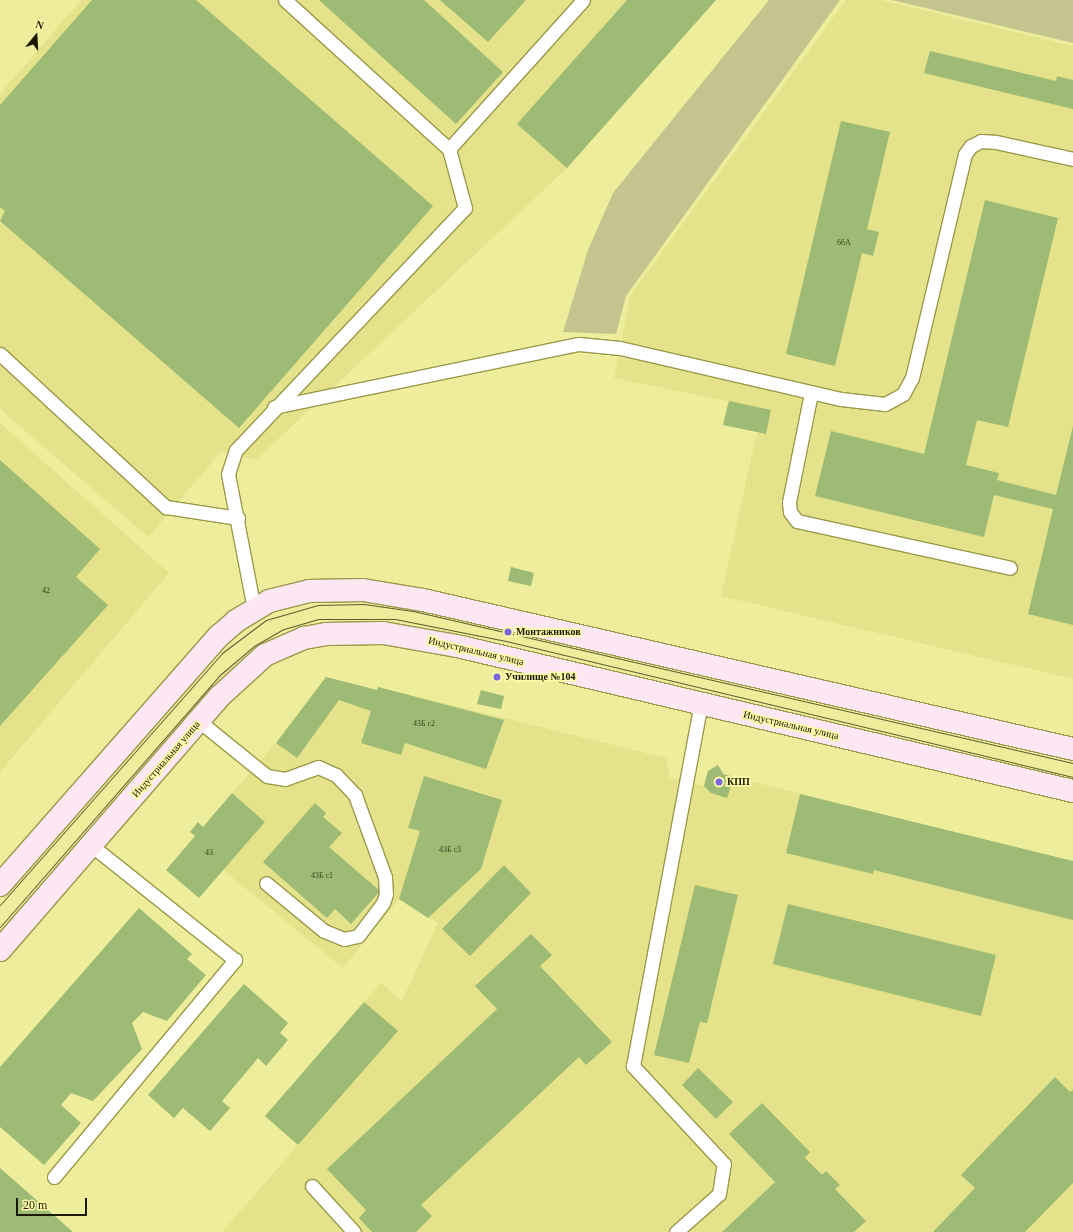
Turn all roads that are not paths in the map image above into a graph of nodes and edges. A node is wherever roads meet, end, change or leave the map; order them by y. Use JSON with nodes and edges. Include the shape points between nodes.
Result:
{"nodes":[{"id":1,"x":286,"y":0,"type":"edge"},
{"id":2,"x":583,"y":0,"type":"edge"},
{"id":3,"x":449,"y":149,"type":"junction"},
{"id":4,"x":1073,"y":159,"type":"edge"},
{"id":5,"x":0,"y":354,"type":"edge"},
{"id":6,"x":811,"y":393,"type":"junction"},
{"id":7,"x":274,"y":407,"type":"junction"},
{"id":8,"x":238,"y":518,"type":"junction"},
{"id":9,"x":1010,"y":568,"type":"dead end"},
{"id":10,"x":254,"y":609,"type":"junction"},
{"id":11,"x":700,"y":703,"type":"junction"},
{"id":12,"x":198,"y":721,"type":"junction"},
{"id":13,"x":1073,"y":749,"type":"edge"},
{"id":14,"x":1073,"y":790,"type":"edge"},
{"id":15,"x":91,"y":845,"type":"junction"},
{"id":16,"x":266,"y":883,"type":"dead end"},
{"id":17,"x":0,"y":885,"type":"edge"},
{"id":18,"x":0,"y":950,"type":"edge"},
{"id":19,"x":54,"y":1177,"type":"dead end"},
{"id":20,"x":312,"y":1186,"type":"dead end"},
{"id":21,"x":354,"y":1232,"type":"edge"},
{"id":22,"x":676,"y":1232,"type":"edge"}],
"edges":[{"from":1,"to":3,"type":"lane"},
{"from":2,"to":3,"type":"lane"},
{"from":3,"to":7,"type":"lane","via":[[465,208]]},
{"from":4,"to":6,"type":"lane","via":[[996,142],[981,141],[971,146],[966,154],[912,378],[903,394],[885,404],[864,404]]},
{"from":5,"to":8,"type":"lane","via":[[166,507]]},
{"from":6,"to":7,"type":"lane","via":[[620,348],[579,344]]},
{"from":6,"to":9,"type":"lane","via":[[789,502],[790,512],[797,522]]},
{"from":7,"to":8,"type":"lane","via":[[246,436],[231,461],[228,474]]},
{"from":8,"to":10,"type":"lane"},
{"from":10,"to":13,"type":"main road","via":[[287,595],[309,591],[348,589],[392,594]]},
{"from":10,"to":17,"type":"main road","via":[[219,636]]},
{"from":11,"to":12,"type":"main road","name":"Индустриальная улица","via":[[418,638],[351,632],[304,638],[265,655],[219,697]]},
{"from":11,"to":14,"type":"main road","name":"Индустриальная улица"},
{"from":11,"to":22,"type":"lane","via":[[632,1066],[724,1164],[719,1194]]},
{"from":12,"to":15,"type":"main road","name":"Индустриальная улица"},
{"from":12,"to":16,"type":"lane","via":[[267,776],[285,778],[318,767],[336,774],[355,795],[385,877],[386,894],[383,903],[358,936],[344,939],[324,931]]},
{"from":15,"to":18,"type":"main road","name":"Индустриальная улица"},
{"from":15,"to":19,"type":"lane","via":[[235,960]]},
{"from":20,"to":21,"type":"lane"}]}
